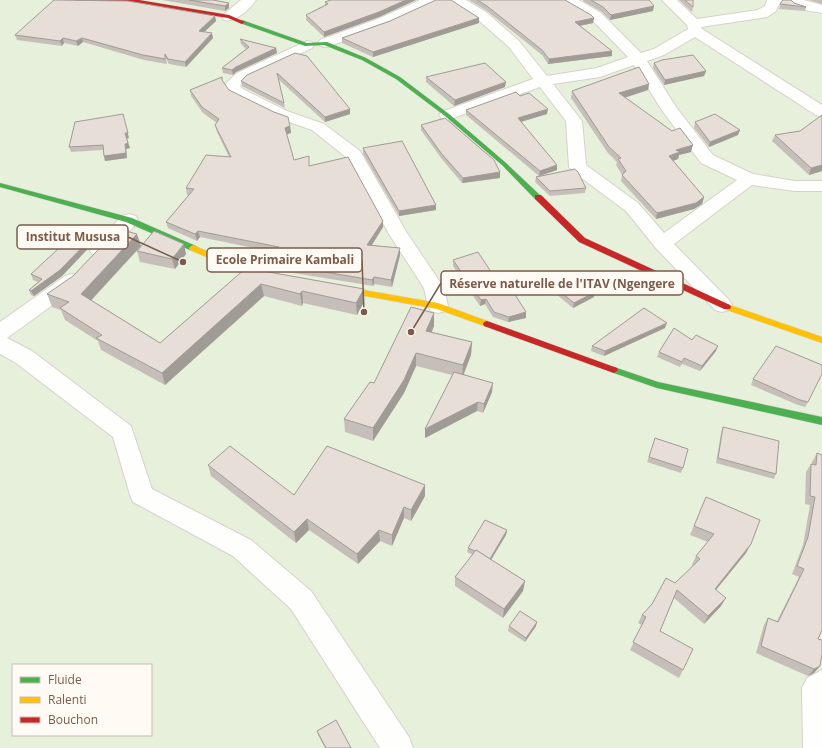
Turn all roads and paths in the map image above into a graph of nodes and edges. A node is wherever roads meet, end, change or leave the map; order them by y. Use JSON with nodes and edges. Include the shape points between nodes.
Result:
{"nodes":[{"id":1,"x":76,"y":0,"type":"edge"},
{"id":2,"x":129,"y":0,"type":"edge"},
{"id":3,"x":249,"y":0,"type":"edge"},
{"id":4,"x":431,"y":0,"type":"edge"},
{"id":5,"x":456,"y":0,"type":"edge"},
{"id":6,"x":569,"y":0,"type":"edge"},
{"id":7,"x":669,"y":0,"type":"edge"},
{"id":8,"x":780,"y":0,"type":"edge"},
{"id":9,"x":793,"y":0,"type":"edge"},
{"id":10,"x":822,"y":9,"type":"edge"},
{"id":11,"x":229,"y":17,"type":"junction"},
{"id":12,"x":695,"y":28,"type":"junction"},
{"id":13,"x":324,"y":43,"type":"junction"},
{"id":14,"x":307,"y":45,"type":"junction"},
{"id":15,"x":638,"y":59,"type":"junction"},
{"id":16,"x":542,"y":81,"type":"junction"},
{"id":17,"x":822,"y":112,"type":"edge"},
{"id":18,"x":447,"y":115,"type":"junction"},
{"id":19,"x":749,"y":179,"type":"junction"},
{"id":20,"x":0,"y":185,"type":"edge"},
{"id":21,"x":822,"y":186,"type":"edge"},
{"id":22,"x":129,"y":220,"type":"junction"},
{"id":23,"x":662,"y":243,"type":"junction"},
{"id":24,"x":284,"y":280,"type":"edge"},
{"id":25,"x":322,"y":286,"type":"edge"},
{"id":26,"x":722,"y":305,"type":"junction"},
{"id":27,"x":438,"y":306,"type":"junction"},
{"id":28,"x":0,"y":333,"type":"edge"},
{"id":29,"x":822,"y":340,"type":"edge"},
{"id":30,"x":0,"y":344,"type":"edge"},
{"id":31,"x":821,"y":420,"type":"edge"},
{"id":32,"x":822,"y":684,"type":"edge"},
{"id":33,"x":398,"y":748,"type":"edge"},
{"id":34,"x":818,"y":748,"type":"edge"}],
"edges":[{"from":1,"to":2,"type":"street"},
{"from":2,"to":11,"type":"street"},
{"from":3,"to":11,"type":"street"},
{"from":4,"to":13,"type":"street","via":[[385,21]]},
{"from":5,"to":16,"type":"street","via":[[482,15],[514,44]]},
{"from":6,"to":15,"type":"street","via":[[596,16]]},
{"from":7,"to":12,"type":"street"},
{"from":8,"to":12,"type":"street","via":[[773,1],[771,8],[762,14]]},
{"from":9,"to":10,"type":"street"},
{"from":11,"to":14,"type":"street"},
{"from":12,"to":15,"type":"street","via":[[660,52]]},
{"from":12,"to":17,"type":"street"},
{"from":13,"to":14,"type":"street"},
{"from":13,"to":18,"type":"street","via":[[364,59],[398,78]]},
{"from":14,"to":27,"type":"street","via":[[242,76],[232,85],[237,92],[281,114],[318,127],[354,155],[398,234],[434,288]]},
{"from":15,"to":16,"type":"street","via":[[600,72]]},
{"from":15,"to":19,"type":"street","via":[[668,109],[707,159]]},
{"from":16,"to":18,"type":"street"},
{"from":16,"to":23,"type":"street","via":[[574,121],[578,168],[632,207]]},
{"from":18,"to":26,"type":"street","via":[[504,164],[582,240]]},
{"from":19,"to":21,"type":"street","via":[[795,186]]},
{"from":19,"to":23,"type":"street"},
{"from":20,"to":22,"type":"street"},
{"from":22,"to":24,"type":"street","via":[[253,274]]},
{"from":22,"to":28,"type":"street","via":[[70,282]]},
{"from":23,"to":26,"type":"street"},
{"from":25,"to":27,"type":"street"},
{"from":26,"to":29,"type":"street"},
{"from":27,"to":31,"type":"street","via":[[657,386]]},
{"from":30,"to":33,"type":"street","via":[[24,357],[122,432],[142,495],[242,548],[301,600]]},
{"from":32,"to":34,"type":"street","via":[[817,688]]}]}
